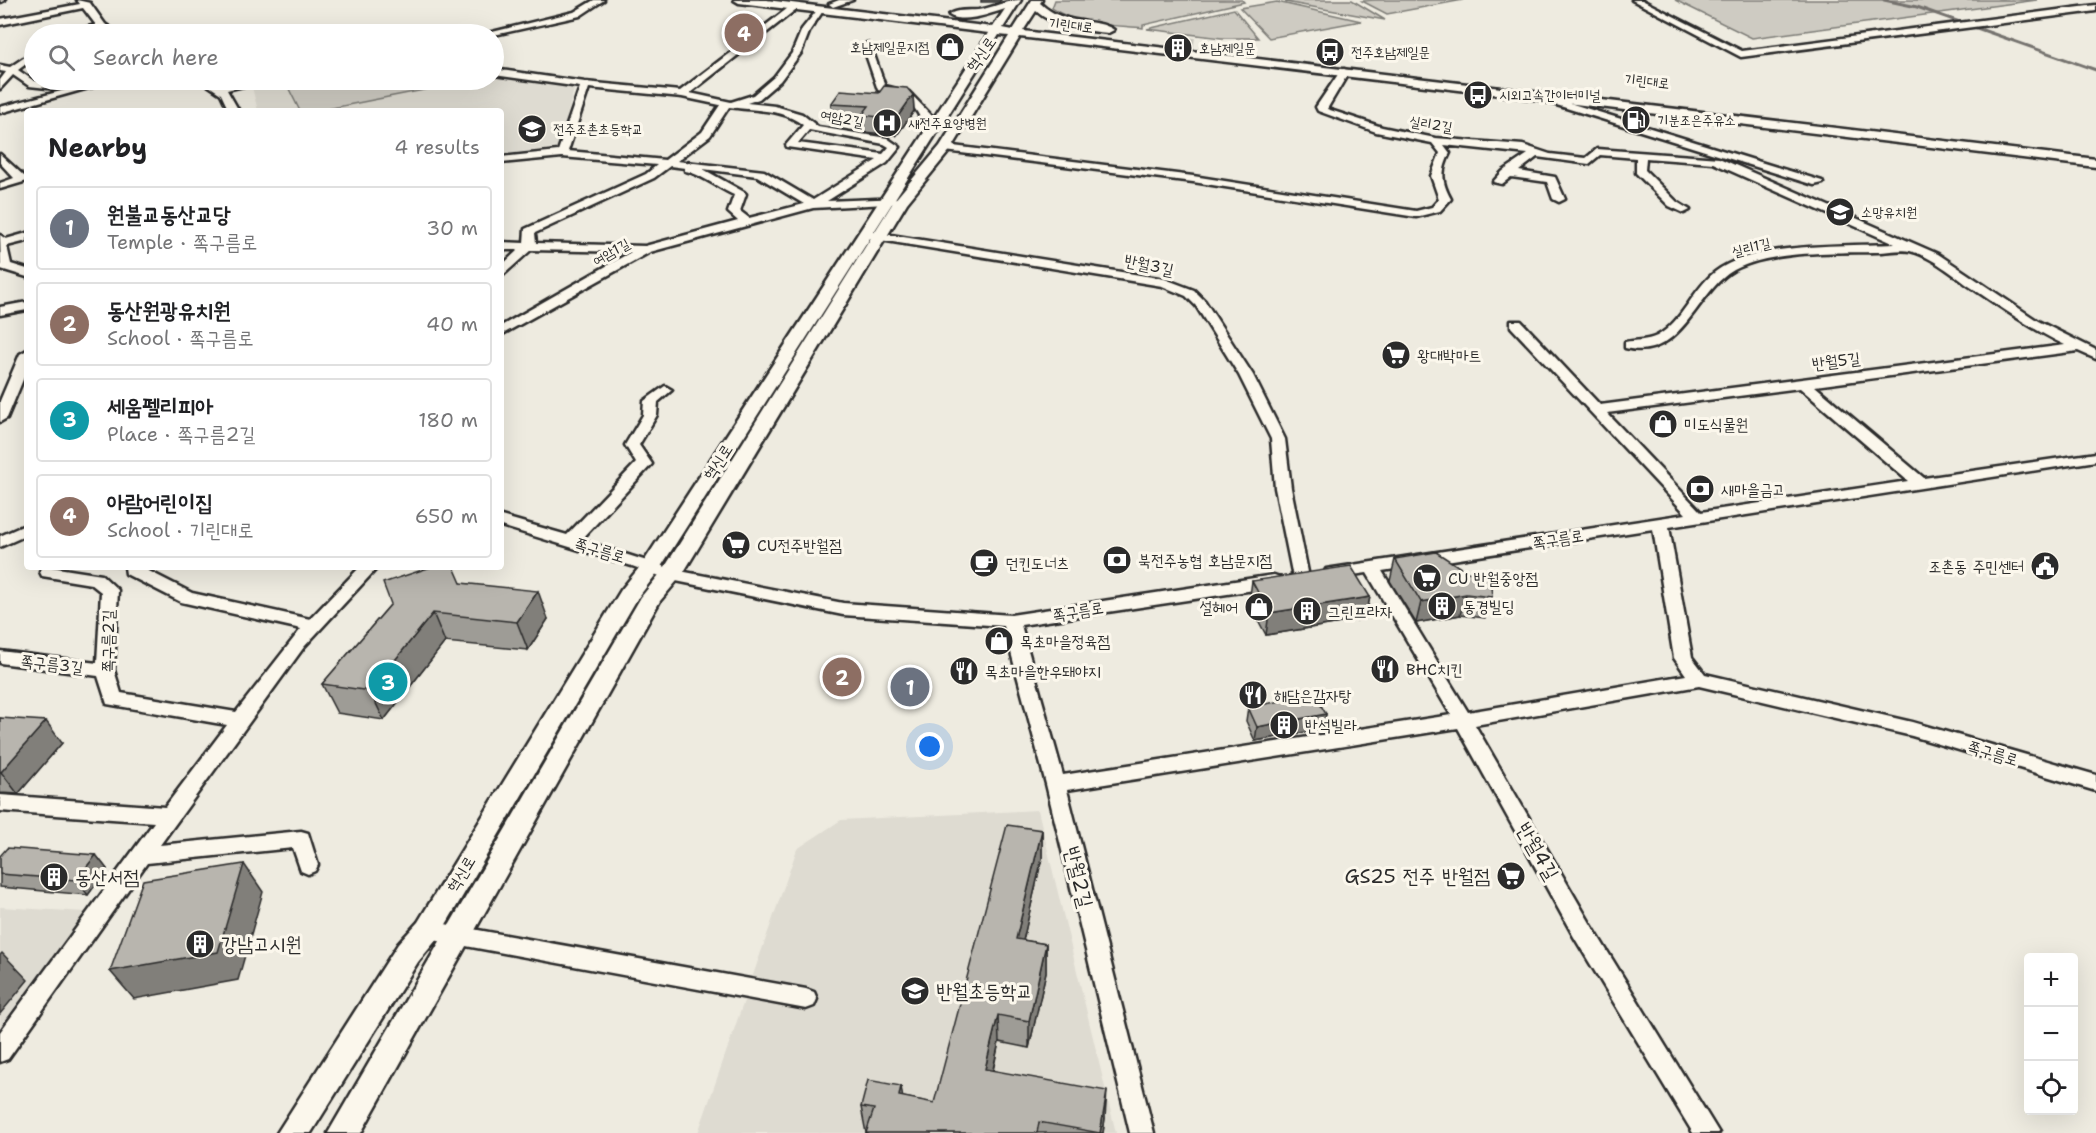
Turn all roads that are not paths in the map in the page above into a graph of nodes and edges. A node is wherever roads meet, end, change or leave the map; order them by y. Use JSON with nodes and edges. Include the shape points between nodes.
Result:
{"nodes":[{"id":1,"x":600,"y":0,"type":"edge"},
{"id":2,"x":739,"y":0,"type":"edge"},
{"id":3,"x":849,"y":0,"type":"edge"},
{"id":4,"x":1636,"y":0,"type":"edge"},
{"id":5,"x":84,"y":2,"type":"edge"},
{"id":6,"x":1015,"y":2,"type":"edge"},
{"id":7,"x":1036,"y":2,"type":"edge"},
{"id":8,"x":799,"y":3,"type":"edge"},
{"id":9,"x":833,"y":4,"type":"junction"},
{"id":10,"x":2096,"y":8,"type":"edge"},
{"id":11,"x":822,"y":10,"type":"junction"},
{"id":12,"x":942,"y":19,"type":"junction"},
{"id":13,"x":0,"y":22,"type":"edge"},
{"id":14,"x":100,"y":24,"type":"edge"},
{"id":15,"x":1008,"y":28,"type":"junction"},
{"id":16,"x":504,"y":30,"type":"edge"},
{"id":17,"x":1123,"y":35,"type":"junction"},
{"id":18,"x":1172,"y":41,"type":"tunnel mouth"},
{"id":19,"x":1104,"y":44,"type":"junction"},
{"id":20,"x":1194,"y":44,"type":"tunnel mouth"},
{"id":21,"x":867,"y":46,"type":"dead end"},
{"id":22,"x":986,"y":49,"type":"junction"},
{"id":23,"x":1001,"y":55,"type":"junction"},
{"id":24,"x":24,"y":61,"type":"edge"},
{"id":25,"x":0,"y":68,"type":"edge"},
{"id":26,"x":13,"y":71,"type":"junction"},
{"id":27,"x":1344,"y":72,"type":"junction"},
{"id":28,"x":504,"y":73,"type":"edge"},
{"id":29,"x":24,"y":79,"type":"edge"},
{"id":30,"x":1,"y":85,"type":"edge"},
{"id":31,"x":585,"y":85,"type":"junction"},
{"id":32,"x":75,"y":90,"type":"edge"},
{"id":33,"x":223,"y":90,"type":"edge"},
{"id":34,"x":679,"y":93,"type":"junction"},
{"id":35,"x":1538,"y":96,"type":"junction"},
{"id":36,"x":728,"y":105,"type":"junction"},
{"id":37,"x":233,"y":108,"type":"edge"},
{"id":38,"x":0,"y":110,"type":"edge"},
{"id":39,"x":1774,"y":111,"type":"dead end"},
{"id":40,"x":808,"y":125,"type":"junction"},
{"id":41,"x":934,"y":128,"type":"junction"},
{"id":42,"x":1435,"y":141,"type":"junction"},
{"id":43,"x":945,"y":148,"type":"junction"},
{"id":44,"x":1537,"y":152,"type":"junction"},
{"id":45,"x":562,"y":154,"type":"junction"},
{"id":46,"x":1641,"y":156,"type":"junction"},
{"id":47,"x":0,"y":157,"type":"edge"},
{"id":48,"x":1718,"y":157,"type":"junction"},
{"id":49,"x":504,"y":160,"type":"edge"},
{"id":50,"x":884,"y":160,"type":"junction"},
{"id":51,"x":668,"y":162,"type":"junction"},
{"id":52,"x":2096,"y":163,"type":"edge"},
{"id":53,"x":655,"y":172,"type":"junction"},
{"id":54,"x":1507,"y":173,"type":"junction"},
{"id":55,"x":24,"y":179,"type":"edge"},
{"id":56,"x":1498,"y":182,"type":"dead end"},
{"id":57,"x":1818,"y":183,"type":"dead end"},
{"id":58,"x":0,"y":186,"type":"edge"},
{"id":59,"x":1559,"y":199,"type":"dead end"},
{"id":60,"x":894,"y":200,"type":"junction"},
{"id":61,"x":1673,"y":204,"type":"junction"},
{"id":62,"x":813,"y":205,"type":"junction"},
{"id":63,"x":1684,"y":210,"type":"dead end"},
{"id":64,"x":1693,"y":221,"type":"dead end"},
{"id":65,"x":746,"y":222,"type":"junction"},
{"id":66,"x":872,"y":236,"type":"junction"},
{"id":67,"x":24,"y":238,"type":"edge"},
{"id":68,"x":0,"y":242,"type":"edge"},
{"id":69,"x":530,"y":245,"type":"junction"},
{"id":70,"x":504,"y":246,"type":"edge"},
{"id":71,"x":1911,"y":247,"type":"junction"},
{"id":72,"x":646,"y":249,"type":"junction"},
{"id":73,"x":3,"y":267,"type":"edge"},
{"id":74,"x":504,"y":270,"type":"edge"},
{"id":75,"x":24,"y":272,"type":"edge"},
{"id":76,"x":24,"y":307,"type":"edge"},
{"id":77,"x":0,"y":311,"type":"edge"},
{"id":78,"x":1516,"y":324,"type":"dead end"},
{"id":79,"x":504,"y":329,"type":"edge"},
{"id":80,"x":1630,"y":345,"type":"dead end"},
{"id":81,"x":2081,"y":347,"type":"junction"},
{"id":82,"x":2096,"y":355,"type":"edge"},
{"id":83,"x":24,"y":360,"type":"edge"},
{"id":84,"x":1803,"y":383,"type":"junction"},
{"id":85,"x":665,"y":390,"type":"dead end"},
{"id":86,"x":4,"y":399,"type":"edge"},
{"id":87,"x":1596,"y":410,"type":"junction"},
{"id":88,"x":0,"y":418,"type":"edge"},
{"id":89,"x":2096,"y":458,"type":"edge"},
{"id":90,"x":1921,"y":484,"type":"junction"},
{"id":91,"x":1698,"y":518,"type":"junction"},
{"id":92,"x":504,"y":522,"type":"edge"},
{"id":93,"x":1660,"y":522,"type":"junction"},
{"id":94,"x":24,"y":531,"type":"edge"},
{"id":95,"x":572,"y":541,"type":"junction"},
{"id":96,"x":0,"y":543,"type":"edge"},
{"id":97,"x":1371,"y":567,"type":"junction"},
{"id":98,"x":132,"y":570,"type":"edge"},
{"id":99,"x":367,"y":570,"type":"edge"},
{"id":100,"x":48,"y":572,"type":"dead end"},
{"id":101,"x":660,"y":572,"type":"junction"},
{"id":102,"x":1301,"y":577,"type":"junction"},
{"id":103,"x":1011,"y":621,"type":"junction"},
{"id":104,"x":313,"y":626,"type":"junction"},
{"id":105,"x":0,"y":657,"type":"edge"},
{"id":106,"x":105,"y":670,"type":"junction"},
{"id":107,"x":1699,"y":679,"type":"junction"},
{"id":108,"x":241,"y":720,"type":"junction"},
{"id":109,"x":1463,"y":720,"type":"junction"},
{"id":110,"x":2096,"y":783,"type":"edge"},
{"id":111,"x":1056,"y":784,"type":"junction"},
{"id":112,"x":0,"y":803,"type":"edge"},
{"id":113,"x":170,"y":815,"type":"junction"},
{"id":114,"x":142,"y":855,"type":"junction"},
{"id":115,"x":309,"y":866,"type":"dead end"},
{"id":116,"x":428,"y":930,"type":"junction"},
{"id":117,"x":457,"y":933,"type":"junction"},
{"id":118,"x":806,"y":999,"type":"dead end"},
{"id":119,"x":0,"y":1051,"type":"edge"},
{"id":120,"x":293,"y":1133,"type":"edge"},
{"id":121,"x":344,"y":1133,"type":"edge"},
{"id":122,"x":1142,"y":1133,"type":"edge"},
{"id":123,"x":1707,"y":1133,"type":"edge"}],
"edges":[{"from":1,"to":16,"type":"street","via":[[577,14]]},
{"from":2,"to":8,"type":"street","name":"기린대로"},
{"from":3,"to":9,"type":"street"},
{"from":4,"to":10,"type":"street","via":[[1741,54]]},
{"from":5,"to":13,"type":"street"},
{"from":5,"to":14,"type":"street"},
{"from":6,"to":12,"type":"street","via":[[982,13]]},
{"from":6,"to":15,"type":"street","name":"혁신로"},
{"from":7,"to":15,"type":"street","name":"혁신로"},
{"from":7,"to":17,"type":"street","via":[[1041,11],[1059,21]]},
{"from":8,"to":9,"type":"street","name":"기린대로"},
{"from":8,"to":11,"type":"street","name":"기린대로"},
{"from":8,"to":34,"type":"street"},
{"from":9,"to":12,"type":"street","name":"기린대로"},
{"from":11,"to":12,"type":"street","name":"기린대로"},
{"from":11,"to":36,"type":"street","via":[[806,29],[796,53],[777,79],[756,97]]},
{"from":12,"to":15,"type":"street","name":"기린대로"},
{"from":12,"to":22,"type":"street","via":[[940,26],[969,35]]},
{"from":15,"to":17,"type":"street","name":"기린대로"},
{"from":15,"to":19,"type":"street","name":"기린대로"},
{"from":15,"to":22,"type":"street","name":"혁신로"},
{"from":15,"to":23,"type":"street","name":"혁신로"},
{"from":17,"to":18,"type":"street","name":"기린대로"},
{"from":19,"to":23,"type":"street","via":[[1024,48]]},
{"from":19,"to":27,"type":"street","name":"기린대로"},
{"from":20,"to":39,"type":"street","name":"기린대로"},
{"from":21,"to":41,"type":"street","via":[[880,88],[906,94],[929,119],[930,128]]},
{"from":22,"to":41,"type":"street","name":"혁신로"},
{"from":23,"to":43,"type":"street","name":"혁신로"},
{"from":24,"to":26,"type":"street"},
{"from":25,"to":26,"type":"street"},
{"from":26,"to":29,"type":"street"},
{"from":26,"to":30,"type":"street"},
{"from":27,"to":35,"type":"street","name":"기린대로"},
{"from":27,"to":42,"type":"street","name":"실리2길","via":[[1321,107],[1323,111],[1380,130]]},
{"from":28,"to":31,"type":"street"},
{"from":31,"to":34,"type":"street","via":[[615,87],[619,94],[630,97]]},
{"from":31,"to":45,"type":"street"},
{"from":32,"to":38,"type":"street"},
{"from":33,"to":37,"type":"street"},
{"from":34,"to":36,"type":"street","name":"여암2길"},
{"from":35,"to":48,"type":"street","name":"실리1길"},
{"from":35,"to":52,"type":"street","name":"기린대로"},
{"from":36,"to":40,"type":"street","name":"여암2길","via":[[772,108],[798,116]]},
{"from":36,"to":51,"type":"street","via":[[706,134]]},
{"from":40,"to":50,"type":"street","name":"여암2길","via":[[815,130],[887,141],[895,147]]},
{"from":40,"to":50,"type":"street","via":[[791,145]]},
{"from":41,"to":60,"type":"street","name":"혁신로"},
{"from":42,"to":43,"type":"street","via":[[1445,153],[1435,182],[1445,199],[1436,209],[1416,214],[1193,179]]},
{"from":42,"to":44,"type":"street","name":"실리2길"},
{"from":43,"to":60,"type":"street","name":"혁신로"},
{"from":44,"to":46,"type":"street","name":"실리2길","via":[[1548,157],[1589,161],[1597,152]]},
{"from":44,"to":54,"type":"street"},
{"from":45,"to":49,"type":"street"},
{"from":45,"to":51,"type":"street"},
{"from":46,"to":48,"type":"street","name":"실리2길"},
{"from":46,"to":61,"type":"street","via":[[1641,171]]},
{"from":47,"to":55,"type":"street"},
{"from":48,"to":57,"type":"street","name":"실리1길"},
{"from":48,"to":71,"type":"street","name":"실리1길"},
{"from":50,"to":62,"type":"street","name":"여암1길"},
{"from":51,"to":53,"type":"street"},
{"from":51,"to":62,"type":"street","via":[[760,173]]},
{"from":53,"to":65,"type":"street","via":[[694,168],[740,194],[734,212]]},
{"from":53,"to":69,"type":"street","via":[[529,231]]},
{"from":54,"to":56,"type":"street"},
{"from":54,"to":59,"type":"street","via":[[1551,179]]},
{"from":55,"to":58,"type":"street"},
{"from":60,"to":62,"type":"street","name":"여암1길"},
{"from":60,"to":66,"type":"street","name":"혁신로"},
{"from":61,"to":63,"type":"street"},
{"from":61,"to":64,"type":"street"},
{"from":62,"to":65,"type":"street","name":"여암1길"},
{"from":65,"to":72,"type":"street","name":"여암1길"},
{"from":66,"to":101,"type":"street","name":"혁신로"},
{"from":66,"to":101,"type":"street","name":"혁신로"},
{"from":66,"to":102,"type":"street","name":"반월3길","via":[[1165,283],[1190,293],[1246,375],[1278,439],[1283,488]]},
{"from":67,"to":68,"type":"street"},
{"from":68,"to":73,"type":"street"},
{"from":69,"to":70,"type":"street"},
{"from":69,"to":72,"type":"street"},
{"from":69,"to":74,"type":"street"},
{"from":71,"to":80,"type":"street","name":"실리1길","via":[[1768,256],[1730,267],[1702,291],[1679,324],[1660,340]]},
{"from":71,"to":81,"type":"street","name":"실리1길","via":[[1934,257],[2033,324]]},
{"from":72,"to":79,"type":"street","name":"여암1길"},
{"from":73,"to":75,"type":"street"},
{"from":76,"to":77,"type":"street"},
{"from":78,"to":87,"type":"street"},
{"from":81,"to":82,"type":"street","name":"실리1길"},
{"from":81,"to":84,"type":"street","name":"반월5길"},
{"from":83,"to":86,"type":"street"},
{"from":84,"to":87,"type":"street","name":"반월5길"},
{"from":84,"to":90,"type":"street"},
{"from":85,"to":95,"type":"street","via":[[651,401],[650,415],[632,445],[644,464]]},
{"from":86,"to":88,"type":"street"},
{"from":87,"to":91,"type":"street"},
{"from":89,"to":90,"type":"street","name":"쪽구름로"},
{"from":90,"to":91,"type":"street","name":"쪽구름로"},
{"from":91,"to":93,"type":"street","name":"쪽구름로"},
{"from":92,"to":95,"type":"street","name":"쪽구름로"},
{"from":93,"to":97,"type":"street","name":"쪽구름로"},
{"from":93,"to":107,"type":"street","via":[[1683,658]]},
{"from":94,"to":96,"type":"street"},
{"from":95,"to":101,"type":"street","name":"쪽구름로"},
{"from":97,"to":102,"type":"street","name":"쪽구름로"},
{"from":97,"to":109,"type":"street","name":"반월4길"},
{"from":98,"to":104,"type":"street","via":[[187,598]]},
{"from":99,"to":104,"type":"street"},
{"from":100,"to":106,"type":"street","name":"쪽구름2길","via":[[96,579],[110,590]]},
{"from":101,"to":103,"type":"street","name":"쪽구름로","via":[[843,609]]},
{"from":101,"to":116,"type":"street","name":"혁신로","via":[[629,595]]},
{"from":101,"to":117,"type":"street","name":"혁신로","via":[[652,597]]},
{"from":102,"to":103,"type":"street","name":"쪽구름로"},
{"from":103,"to":111,"type":"street","name":"반월2길"},
{"from":104,"to":108,"type":"street"},
{"from":105,"to":106,"type":"street","name":"쪽구름3길"},
{"from":106,"to":108,"type":"street","name":"쪽구름2길","via":[[114,699]]},
{"from":107,"to":109,"type":"street"},
{"from":107,"to":110,"type":"street","name":"쪽구름로","via":[[1911,729]]},
{"from":108,"to":113,"type":"street"},
{"from":109,"to":111,"type":"street"},
{"from":109,"to":123,"type":"street","name":"반월4길","via":[[1582,930]]},
{"from":111,"to":122,"type":"street","name":"반월2길"},
{"from":112,"to":113,"type":"street"},
{"from":113,"to":114,"type":"street"},
{"from":114,"to":115,"type":"street","via":[[301,839]]},
{"from":114,"to":119,"type":"street"},
{"from":116,"to":117,"type":"street"},
{"from":116,"to":120,"type":"street","name":"혁신로","via":[[408,953]]},
{"from":117,"to":118,"type":"street"},
{"from":117,"to":121,"type":"street","name":"혁신로"}]}
